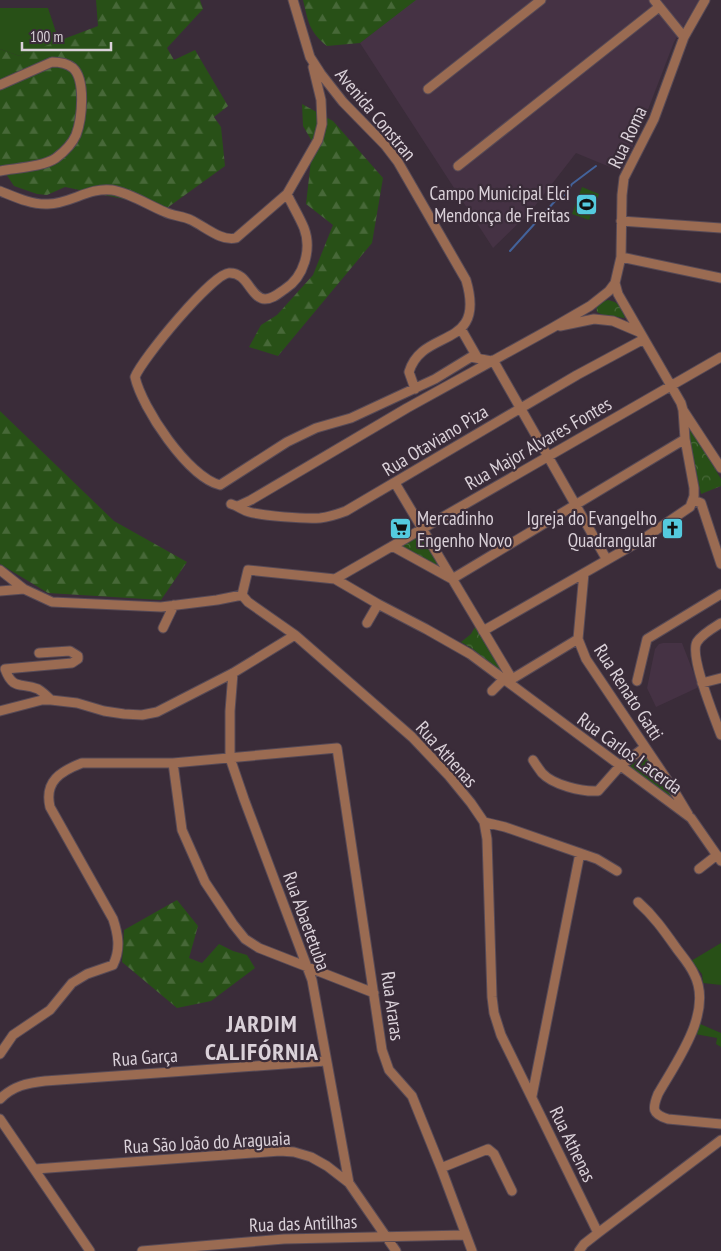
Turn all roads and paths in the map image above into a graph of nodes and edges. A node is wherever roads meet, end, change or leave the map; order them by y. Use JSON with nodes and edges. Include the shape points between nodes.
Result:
{"nodes":[{"id":1,"x":293,"y":0,"type":"edge"},
{"id":2,"x":541,"y":0,"type":"edge"},
{"id":3,"x":706,"y":0,"type":"edge"},
{"id":4,"x":656,"y":3,"type":"edge"},
{"id":5,"x":684,"y":37,"type":"junction"},
{"id":6,"x":310,"y":57,"type":"junction"},
{"id":7,"x":0,"y":85,"type":"edge"},
{"id":8,"x":428,"y":89,"type":"dead end"},
{"id":9,"x":458,"y":166,"type":"dead end"},
{"id":10,"x":0,"y":171,"type":"edge"},
{"id":11,"x":0,"y":191,"type":"edge"},
{"id":12,"x":287,"y":194,"type":"junction"},
{"id":13,"x":621,"y":220,"type":"junction"},
{"id":14,"x":721,"y":228,"type":"edge"},
{"id":15,"x":621,"y":257,"type":"junction"},
{"id":16,"x":721,"y":278,"type":"edge"},
{"id":17,"x":615,"y":283,"type":"junction"},
{"id":18,"x":600,"y":298,"type":"junction"},
{"id":19,"x":622,"y":300,"type":"junction"},
{"id":20,"x":590,"y":306,"type":"junction"},
{"id":21,"x":594,"y":319,"type":"junction"},
{"id":22,"x":552,"y":328,"type":"junction"},
{"id":23,"x":461,"y":329,"type":"junction"},
{"id":24,"x":642,"y":336,"type":"junction"},
{"id":25,"x":721,"y":357,"type":"edge"},
{"id":26,"x":477,"y":358,"type":"junction"},
{"id":27,"x":492,"y":361,"type":"junction"},
{"id":28,"x":409,"y":372,"type":"junction"},
{"id":29,"x":674,"y":384,"type":"junction"},
{"id":30,"x":415,"y":389,"type":"junction"},
{"id":31,"x":405,"y":394,"type":"junction"},
{"id":32,"x":520,"y":408,"type":"junction"},
{"id":33,"x":683,"y":410,"type":"junction"},
{"id":34,"x":685,"y":439,"type":"junction"},
{"id":35,"x":548,"y":456,"type":"junction"},
{"id":36,"x":721,"y":468,"type":"edge"},
{"id":37,"x":395,"y":483,"type":"junction"},
{"id":38,"x":694,"y":500,"type":"junction"},
{"id":39,"x":575,"y":505,"type":"junction"},
{"id":40,"x":422,"y":529,"type":"junction"},
{"id":41,"x":392,"y":546,"type":"junction"},
{"id":42,"x":607,"y":560,"type":"junction"},
{"id":43,"x":721,"y":564,"type":"edge"},
{"id":44,"x":0,"y":570,"type":"edge"},
{"id":45,"x":584,"y":573,"type":"junction"},
{"id":46,"x":452,"y":578,"type":"junction"},
{"id":47,"x":335,"y":579,"type":"junction"},
{"id":48,"x":24,"y":589,"type":"junction"},
{"id":49,"x":0,"y":591,"type":"edge"},
{"id":50,"x":721,"y":594,"type":"edge"},
{"id":51,"x":242,"y":595,"type":"junction"},
{"id":52,"x":378,"y":604,"type":"junction"},
{"id":53,"x":174,"y":605,"type":"junction"},
{"id":54,"x":367,"y":623,"type":"dead end"},
{"id":55,"x":721,"y":623,"type":"edge"},
{"id":56,"x":163,"y":628,"type":"dead end"},
{"id":57,"x":483,"y":631,"type":"junction"},
{"id":58,"x":295,"y":635,"type":"junction"},
{"id":59,"x":578,"y":639,"type":"junction"},
{"id":60,"x":39,"y":653,"type":"dead end"},
{"id":61,"x":3,"y":667,"type":"edge"},
{"id":62,"x":233,"y":673,"type":"junction"},
{"id":63,"x":721,"y":678,"type":"edge"},
{"id":64,"x":508,"y":681,"type":"junction"},
{"id":65,"x":637,"y":681,"type":"dead end"},
{"id":66,"x":702,"y":683,"type":"junction"},
{"id":67,"x":492,"y":690,"type":"dead end"},
{"id":68,"x":51,"y":700,"type":"junction"},
{"id":69,"x":0,"y":712,"type":"edge"},
{"id":70,"x":721,"y":735,"type":"edge"},
{"id":71,"x":644,"y":747,"type":"junction"},
{"id":72,"x":230,"y":758,"type":"junction"},
{"id":73,"x":533,"y":760,"type":"dead end"},
{"id":74,"x":173,"y":763,"type":"junction"},
{"id":75,"x":620,"y":766,"type":"junction"},
{"id":76,"x":691,"y":818,"type":"junction"},
{"id":77,"x":484,"y":822,"type":"junction"},
{"id":78,"x":580,"y":853,"type":"junction"},
{"id":79,"x":719,"y":858,"type":"edge"},
{"id":80,"x":699,"y":869,"type":"dead end"},
{"id":81,"x":617,"y":871,"type":"dead end"},
{"id":82,"x":638,"y":902,"type":"dead end"},
{"id":83,"x":305,"y":965,"type":"junction"},
{"id":84,"x":374,"y":993,"type":"junction"},
{"id":85,"x":0,"y":1054,"type":"edge"},
{"id":86,"x":326,"y":1061,"type":"junction"},
{"id":87,"x":532,"y":1096,"type":"junction"},
{"id":88,"x":0,"y":1099,"type":"edge"},
{"id":89,"x":0,"y":1119,"type":"edge"},
{"id":90,"x":721,"y":1124,"type":"edge"},
{"id":91,"x":721,"y":1140,"type":"edge"},
{"id":92,"x":441,"y":1168,"type":"junction"},
{"id":93,"x":35,"y":1169,"type":"junction"},
{"id":94,"x":349,"y":1183,"type":"junction"},
{"id":95,"x":512,"y":1191,"type":"dead end"},
{"id":96,"x":598,"y":1233,"type":"junction"},
{"id":97,"x":465,"y":1235,"type":"junction"},
{"id":98,"x":386,"y":1236,"type":"junction"},
{"id":99,"x":90,"y":1251,"type":"edge"},
{"id":100,"x":142,"y":1251,"type":"edge"},
{"id":101,"x":396,"y":1251,"type":"edge"},
{"id":102,"x":472,"y":1251,"type":"edge"},
{"id":103,"x":579,"y":1251,"type":"edge"}],
"edges":[{"from":1,"to":6,"type":"street","name":"Avenida Constran"},
{"from":2,"to":8,"type":"street"},
{"from":3,"to":5,"type":"street","name":"Rua Roma"},
{"from":4,"to":5,"type":"street"},
{"from":4,"to":9,"type":"street"},
{"from":5,"to":13,"type":"street","name":"Rua Roma","via":[[654,119],[624,178]]},
{"from":6,"to":12,"type":"street","via":[[321,100],[322,124],[318,140]]},
{"from":6,"to":23,"type":"street","name":"Avenida Constran","via":[[343,102],[398,162],[418,193],[466,280],[470,313]]},
{"from":7,"to":10,"type":"street","via":[[52,62],[61,62],[79,75],[82,93],[76,136],[69,146],[54,159]]},
{"from":11,"to":12,"type":"street","via":[[22,200],[48,204],[94,191],[112,190],[189,219],[227,239],[242,234]]},
{"from":12,"to":31,"type":"street","via":[[305,230],[307,251],[302,269],[292,284],[265,299],[258,297],[238,274],[222,275],[190,305],[138,370],[135,376],[138,390],[171,443],[187,462],[204,478],[220,485],[295,438]]},
{"from":13,"to":14,"type":"street"},
{"from":13,"to":15,"type":"street","name":"Rua Roma"},
{"from":15,"to":16,"type":"street"},
{"from":15,"to":17,"type":"street","name":"Rua Roma"},
{"from":17,"to":18,"type":"street"},
{"from":17,"to":19,"type":"street"},
{"from":18,"to":19,"type":"street","via":[[611,296]]},
{"from":18,"to":20,"type":"street"},
{"from":19,"to":24,"type":"street"},
{"from":20,"to":21,"type":"street","via":[[589,312]]},
{"from":20,"to":22,"type":"street"},
{"from":21,"to":22,"type":"street"},
{"from":21,"to":24,"type":"street","via":[[613,321]]},
{"from":22,"to":27,"type":"street"},
{"from":23,"to":26,"type":"street"},
{"from":23,"to":28,"type":"street","via":[[415,358]]},
{"from":24,"to":29,"type":"street"},
{"from":24,"to":32,"type":"street","name":"Rua Otaviano Piza"},
{"from":25,"to":29,"type":"street","name":"Rua Major Alvares Fontes"},
{"from":26,"to":27,"type":"street"},
{"from":26,"to":30,"type":"street","via":[[472,357]]},
{"from":27,"to":32,"type":"street"},
{"from":27,"to":37,"type":"street","name":"Rua Otaviano Piza","via":[[235,505],[255,513],[321,518],[346,511]]},
{"from":28,"to":30,"type":"street"},
{"from":28,"to":31,"type":"street"},
{"from":29,"to":33,"type":"street"},
{"from":29,"to":35,"type":"street","name":"Rua Major Alvares Fontes"},
{"from":30,"to":31,"type":"street"},
{"from":32,"to":35,"type":"street"},
{"from":32,"to":37,"type":"street","name":"Rua Otaviano Piza"},
{"from":33,"to":34,"type":"street"},
{"from":33,"to":36,"type":"street"},
{"from":34,"to":38,"type":"street"},
{"from":34,"to":39,"type":"street"},
{"from":35,"to":39,"type":"street"},
{"from":35,"to":40,"type":"street","name":"Rua Major Alvares Fontes"},
{"from":37,"to":40,"type":"street"},
{"from":38,"to":42,"type":"street","via":[[687,511]]},
{"from":38,"to":43,"type":"street","via":[[701,503]]},
{"from":39,"to":42,"type":"street"},
{"from":39,"to":46,"type":"street"},
{"from":40,"to":41,"type":"street","name":"Rua Major Alvares Fontes"},
{"from":40,"to":46,"type":"street"},
{"from":41,"to":46,"type":"street"},
{"from":41,"to":47,"type":"street","name":"Rua Major Alvares Fontes"},
{"from":42,"to":45,"type":"street"},
{"from":44,"to":48,"type":"street"},
{"from":45,"to":57,"type":"street"},
{"from":45,"to":59,"type":"street","name":"Rua Renato Gatti"},
{"from":46,"to":57,"type":"street"},
{"from":47,"to":51,"type":"street","via":[[248,570]]},
{"from":47,"to":52,"type":"street","name":"Rua Carlos Lacerda"},
{"from":48,"to":49,"type":"street"},
{"from":48,"to":53,"type":"street","via":[[52,602]]},
{"from":50,"to":65,"type":"street","via":[[647,639]]},
{"from":51,"to":53,"type":"street"},
{"from":51,"to":58,"type":"street","name":"Rua Athenas"},
{"from":52,"to":54,"type":"street"},
{"from":52,"to":64,"type":"street","name":"Rua Carlos Lacerda","via":[[470,654]]},
{"from":53,"to":56,"type":"street"},
{"from":55,"to":66,"type":"street","via":[[696,644]]},
{"from":57,"to":64,"type":"street"},
{"from":58,"to":62,"type":"street"},
{"from":58,"to":77,"type":"street","name":"Rua Athenas","via":[[412,737],[449,776]]},
{"from":59,"to":64,"type":"street"},
{"from":59,"to":71,"type":"street","name":"Rua Renato Gatti","via":[[586,659]]},
{"from":60,"to":61,"type":"street","via":[[70,651],[78,658],[72,663]]},
{"from":61,"to":68,"type":"street","via":[[13,684],[39,690]]},
{"from":62,"to":68,"type":"street","via":[[172,706],[142,715]]},
{"from":62,"to":72,"type":"street","name":"Rua Abaetetuba"},
{"from":63,"to":66,"type":"street"},
{"from":64,"to":67,"type":"street"},
{"from":64,"to":75,"type":"street","name":"Rua Carlos Lacerda"},
{"from":66,"to":70,"type":"street"},
{"from":68,"to":69,"type":"street"},
{"from":71,"to":75,"type":"street"},
{"from":71,"to":76,"type":"street","name":"Rua Renato Gatti"},
{"from":72,"to":74,"type":"street"},
{"from":72,"to":83,"type":"street","name":"Rua Abaetetuba"},
{"from":72,"to":84,"type":"street","name":"Rua Araras","via":[[337,748]]},
{"from":73,"to":75,"type":"street","via":[[552,780],[579,790],[598,791]]},
{"from":74,"to":83,"type":"street","via":[[182,830],[205,882],[246,939],[259,948]]},
{"from":74,"to":85,"type":"street","via":[[82,764],[59,775],[50,788],[50,807],[113,919],[118,951],[113,965],[72,983],[50,1010],[13,1035]]},
{"from":75,"to":76,"type":"street","name":"Rua Carlos Lacerda"},
{"from":76,"to":79,"type":"street","name":"Rua Carlos Lacerda"},
{"from":77,"to":78,"type":"street"},
{"from":77,"to":87,"type":"street","name":"Rua Athenas","via":[[494,1013],[501,1035]]},
{"from":78,"to":81,"type":"street"},
{"from":78,"to":87,"type":"street"},
{"from":79,"to":80,"type":"street"},
{"from":82,"to":90,"type":"street","via":[[654,915],[695,974],[700,996],[696,1021],[658,1094],[655,1111],[668,1119]]},
{"from":83,"to":84,"type":"street"},
{"from":83,"to":86,"type":"street","name":"Rua Abaetetuba","via":[[312,980]]},
{"from":84,"to":92,"type":"street","name":"Rua Araras","via":[[386,1063],[412,1096]]},
{"from":86,"to":88,"type":"street","name":"Rua Garça","via":[[45,1081],[18,1086]]},
{"from":86,"to":94,"type":"street","name":"Rua Abaetetuba"},
{"from":87,"to":96,"type":"street","name":"Rua Athenas"},
{"from":89,"to":93,"type":"street"},
{"from":91,"to":96,"type":"street"},
{"from":92,"to":95,"type":"street","via":[[488,1149],[494,1154]]},
{"from":92,"to":97,"type":"street","name":"Rua Araras"},
{"from":93,"to":94,"type":"street","name":"Rua São João do Araguaia","via":[[280,1151],[311,1157]]},
{"from":93,"to":99,"type":"street"},
{"from":94,"to":98,"type":"street","name":"Rua São João do Araguaia"},
{"from":96,"to":103,"type":"street"},
{"from":97,"to":98,"type":"street","name":"Rua das Antilhas"},
{"from":97,"to":102,"type":"street","name":"Rua Araras"},
{"from":98,"to":100,"type":"street","name":"Rua das Antilhas","via":[[284,1238]]},
{"from":98,"to":101,"type":"street","name":"Rua São João do Araguaia"}]}
